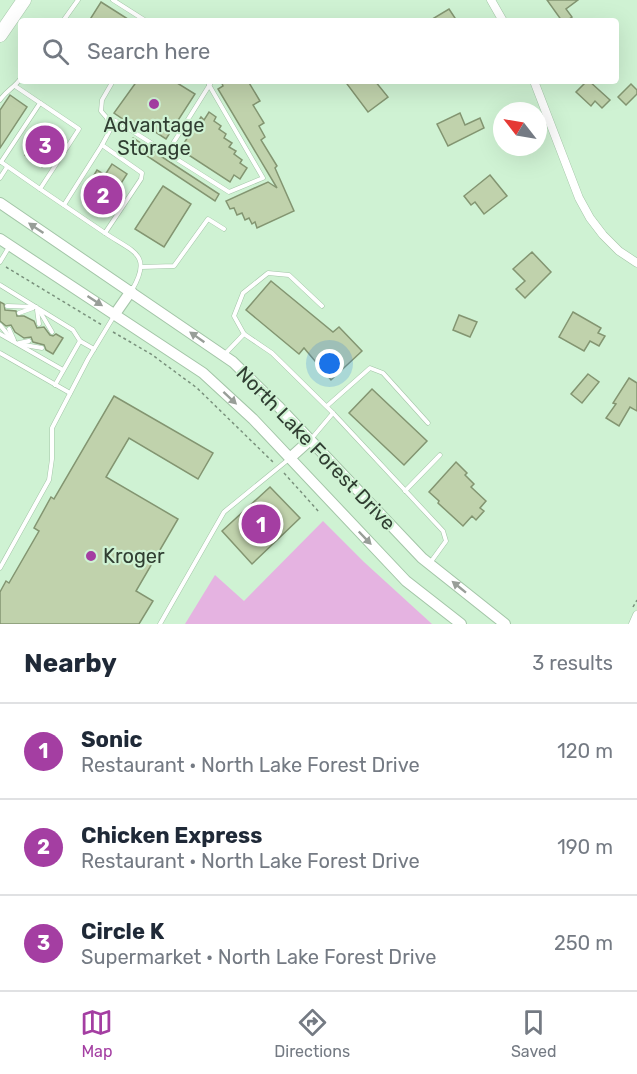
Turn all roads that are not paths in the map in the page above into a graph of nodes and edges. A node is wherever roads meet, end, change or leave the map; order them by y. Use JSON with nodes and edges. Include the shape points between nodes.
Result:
{"nodes":[{"id":1,"x":24,"y":0,"type":"edge"},
{"id":2,"x":78,"y":0,"type":"edge"},
{"id":3,"x":113,"y":0,"type":"edge"},
{"id":4,"x":491,"y":0,"type":"edge"},
{"id":5,"x":65,"y":18,"type":"edge"},
{"id":6,"x":141,"y":18,"type":"edge"},
{"id":7,"x":501,"y":18,"type":"edge"},
{"id":8,"x":0,"y":35,"type":"edge"},
{"id":9,"x":18,"y":82,"type":"edge"},
{"id":10,"x":111,"y":84,"type":"edge"},
{"id":11,"x":210,"y":84,"type":"edge"},
{"id":12,"x":212,"y":84,"type":"edge"},
{"id":13,"x":535,"y":84,"type":"edge"},
{"id":14,"x":15,"y":86,"type":"junction"},
{"id":15,"x":3,"y":91,"type":"edge"},
{"id":16,"x":0,"y":100,"type":"edge"},
{"id":17,"x":40,"y":103,"type":"junction"},
{"id":18,"x":107,"y":118,"type":"junction"},
{"id":19,"x":102,"y":145,"type":"junction"},
{"id":20,"x":167,"y":153,"type":"junction"},
{"id":21,"x":0,"y":162,"type":"edge"},
{"id":22,"x":8,"y":167,"type":"junction"},
{"id":23,"x":0,"y":178,"type":"edge"},
{"id":24,"x":40,"y":189,"type":"junction"},
{"id":25,"x":0,"y":203,"type":"edge"},
{"id":26,"x":64,"y":205,"type":"junction"},
{"id":27,"x":224,"y":229,"type":"dead end"},
{"id":28,"x":105,"y":233,"type":"junction"},
{"id":29,"x":5,"y":242,"type":"edge"},
{"id":30,"x":0,"y":262,"type":"edge"},
{"id":31,"x":637,"y":263,"type":"edge"},
{"id":32,"x":141,"y":267,"type":"junction"},
{"id":33,"x":0,"y":285,"type":"edge"},
{"id":34,"x":131,"y":291,"type":"junction"},
{"id":35,"x":7,"y":306,"type":"dead end"},
{"id":36,"x":322,"y":306,"type":"dead end"},
{"id":37,"x":37,"y":307,"type":"junction"},
{"id":38,"x":19,"y":313,"type":"dead end"},
{"id":39,"x":115,"y":314,"type":"junction"},
{"id":40,"x":39,"y":324,"type":"dead end"},
{"id":41,"x":0,"y":325,"type":"edge"},
{"id":42,"x":9,"y":329,"type":"dead end"},
{"id":43,"x":52,"y":332,"type":"dead end"},
{"id":44,"x":0,"y":334,"type":"edge"},
{"id":45,"x":244,"y":334,"type":"junction"},
{"id":46,"x":29,"y":341,"type":"dead end"},
{"id":47,"x":80,"y":341,"type":"junction"},
{"id":48,"x":16,"y":344,"type":"junction"},
{"id":49,"x":42,"y":348,"type":"dead end"},
{"id":50,"x":94,"y":349,"type":"junction"},
{"id":51,"x":0,"y":353,"type":"edge"},
{"id":52,"x":224,"y":356,"type":"junction"},
{"id":53,"x":63,"y":370,"type":"junction"},
{"id":54,"x":55,"y":385,"type":"junction"},
{"id":55,"x":70,"y":393,"type":"junction"},
{"id":56,"x":327,"y":406,"type":"junction"},
{"id":57,"x":333,"y":412,"type":"junction"},
{"id":58,"x":428,"y":423,"type":"dead end"},
{"id":59,"x":310,"y":440,"type":"junction"},
{"id":60,"x":440,"y":454,"type":"dead end"},
{"id":61,"x":290,"y":458,"type":"junction"},
{"id":62,"x":405,"y":491,"type":"junction"},
{"id":63,"x":429,"y":564,"type":"junction"},
{"id":64,"x":0,"y":568,"type":"edge"},
{"id":65,"x":637,"y":615,"type":"edge"},
{"id":66,"x":160,"y":624,"type":"edge"},
{"id":67,"x":461,"y":624,"type":"edge"},
{"id":68,"x":505,"y":624,"type":"edge"},
{"id":69,"x":633,"y":624,"type":"edge"}],
"edges":[{"from":1,"to":8,"type":"highway"},
{"from":2,"to":5,"type":"lane"},
{"from":3,"to":6,"type":"lane"},
{"from":4,"to":7,"type":"street"},
{"from":9,"to":14,"type":"lane"},
{"from":10,"to":18,"type":"lane","via":[[102,100],[101,111]]},
{"from":11,"to":20,"type":"lane"},
{"from":12,"to":20,"type":"lane","via":[[263,178],[230,192]]},
{"from":13,"to":31,"type":"street","via":[[590,218],[619,251]]},
{"from":14,"to":15,"type":"lane"},
{"from":14,"to":17,"type":"lane"},
{"from":15,"to":16,"type":"lane"},
{"from":17,"to":21,"type":"lane"},
{"from":17,"to":24,"type":"lane","via":[[79,129]]},
{"from":18,"to":19,"type":"lane","via":[[110,130]]},
{"from":18,"to":20,"type":"lane"},
{"from":19,"to":26,"type":"lane"},
{"from":19,"to":28,"type":"lane","via":[[142,173]]},
{"from":21,"to":22,"type":"lane"},
{"from":22,"to":23,"type":"lane"},
{"from":22,"to":24,"type":"lane"},
{"from":24,"to":26,"type":"lane"},
{"from":34,"to":25,"type":"main road","name":"North Lake Forest Drive","one_way":true},
{"from":26,"to":28,"type":"lane"},
{"from":27,"to":32,"type":"lane","via":[[208,219],[174,266]]},
{"from":28,"to":32,"type":"lane","via":[[138,255]]},
{"from":29,"to":30,"type":"lane"},
{"from":29,"to":39,"type":"main road","name":"North Lake Forest Drive","one_way":true},
{"from":32,"to":34,"type":"lane"},
{"from":33,"to":37,"type":"lane"},
{"from":34,"to":39,"type":"main road"},
{"from":52,"to":34,"type":"main road","name":"North Lake Forest Drive","one_way":true},
{"from":35,"to":37,"type":"lane"},
{"from":36,"to":45,"type":"lane","via":[[289,275],[268,273],[243,293],[234,315]]},
{"from":37,"to":38,"type":"lane"},
{"from":37,"to":40,"type":"lane"},
{"from":37,"to":43,"type":"lane"},
{"from":37,"to":47,"type":"lane","via":[[73,330]]},
{"from":39,"to":50,"type":"lane"},
{"from":39,"to":61,"type":"main road","name":"North Lake Forest Drive","one_way":true,"via":[[203,373]]},
{"from":41,"to":48,"type":"lane"},
{"from":42,"to":48,"type":"lane"},
{"from":44,"to":48,"type":"lane"},
{"from":45,"to":52,"type":"lane"},
{"from":45,"to":56,"type":"lane","via":[[272,353]]},
{"from":46,"to":48,"type":"lane"},
{"from":47,"to":50,"type":"lane"},
{"from":47,"to":53,"type":"lane"},
{"from":48,"to":49,"type":"lane"},
{"from":48,"to":53,"type":"lane"},
{"from":50,"to":55,"type":"lane"},
{"from":51,"to":54,"type":"lane"},
{"from":52,"to":59,"type":"main road","name":"North Lake Forest Drive"},
{"from":53,"to":54,"type":"lane"},
{"from":54,"to":55,"type":"lane"},
{"from":55,"to":64,"type":"lane","via":[[52,428],[49,480]]},
{"from":56,"to":57,"type":"lane"},
{"from":56,"to":58,"type":"lane","via":[[370,368],[383,373]]},
{"from":57,"to":59,"type":"lane"},
{"from":57,"to":62,"type":"lane"},
{"from":59,"to":61,"type":"main road"},
{"from":59,"to":63,"type":"main road","name":"North Lake Forest Drive"},
{"from":60,"to":62,"type":"lane"},
{"from":61,"to":66,"type":"lane","via":[[224,512]]},
{"from":61,"to":67,"type":"main road","name":"North Lake Forest Drive","one_way":true,"via":[[406,581]]},
{"from":62,"to":63,"type":"lane","via":[[443,531],[446,541]]},
{"from":68,"to":63,"type":"main road","name":"North Lake Forest Drive","one_way":true},
{"from":65,"to":69,"type":"street"}]}
